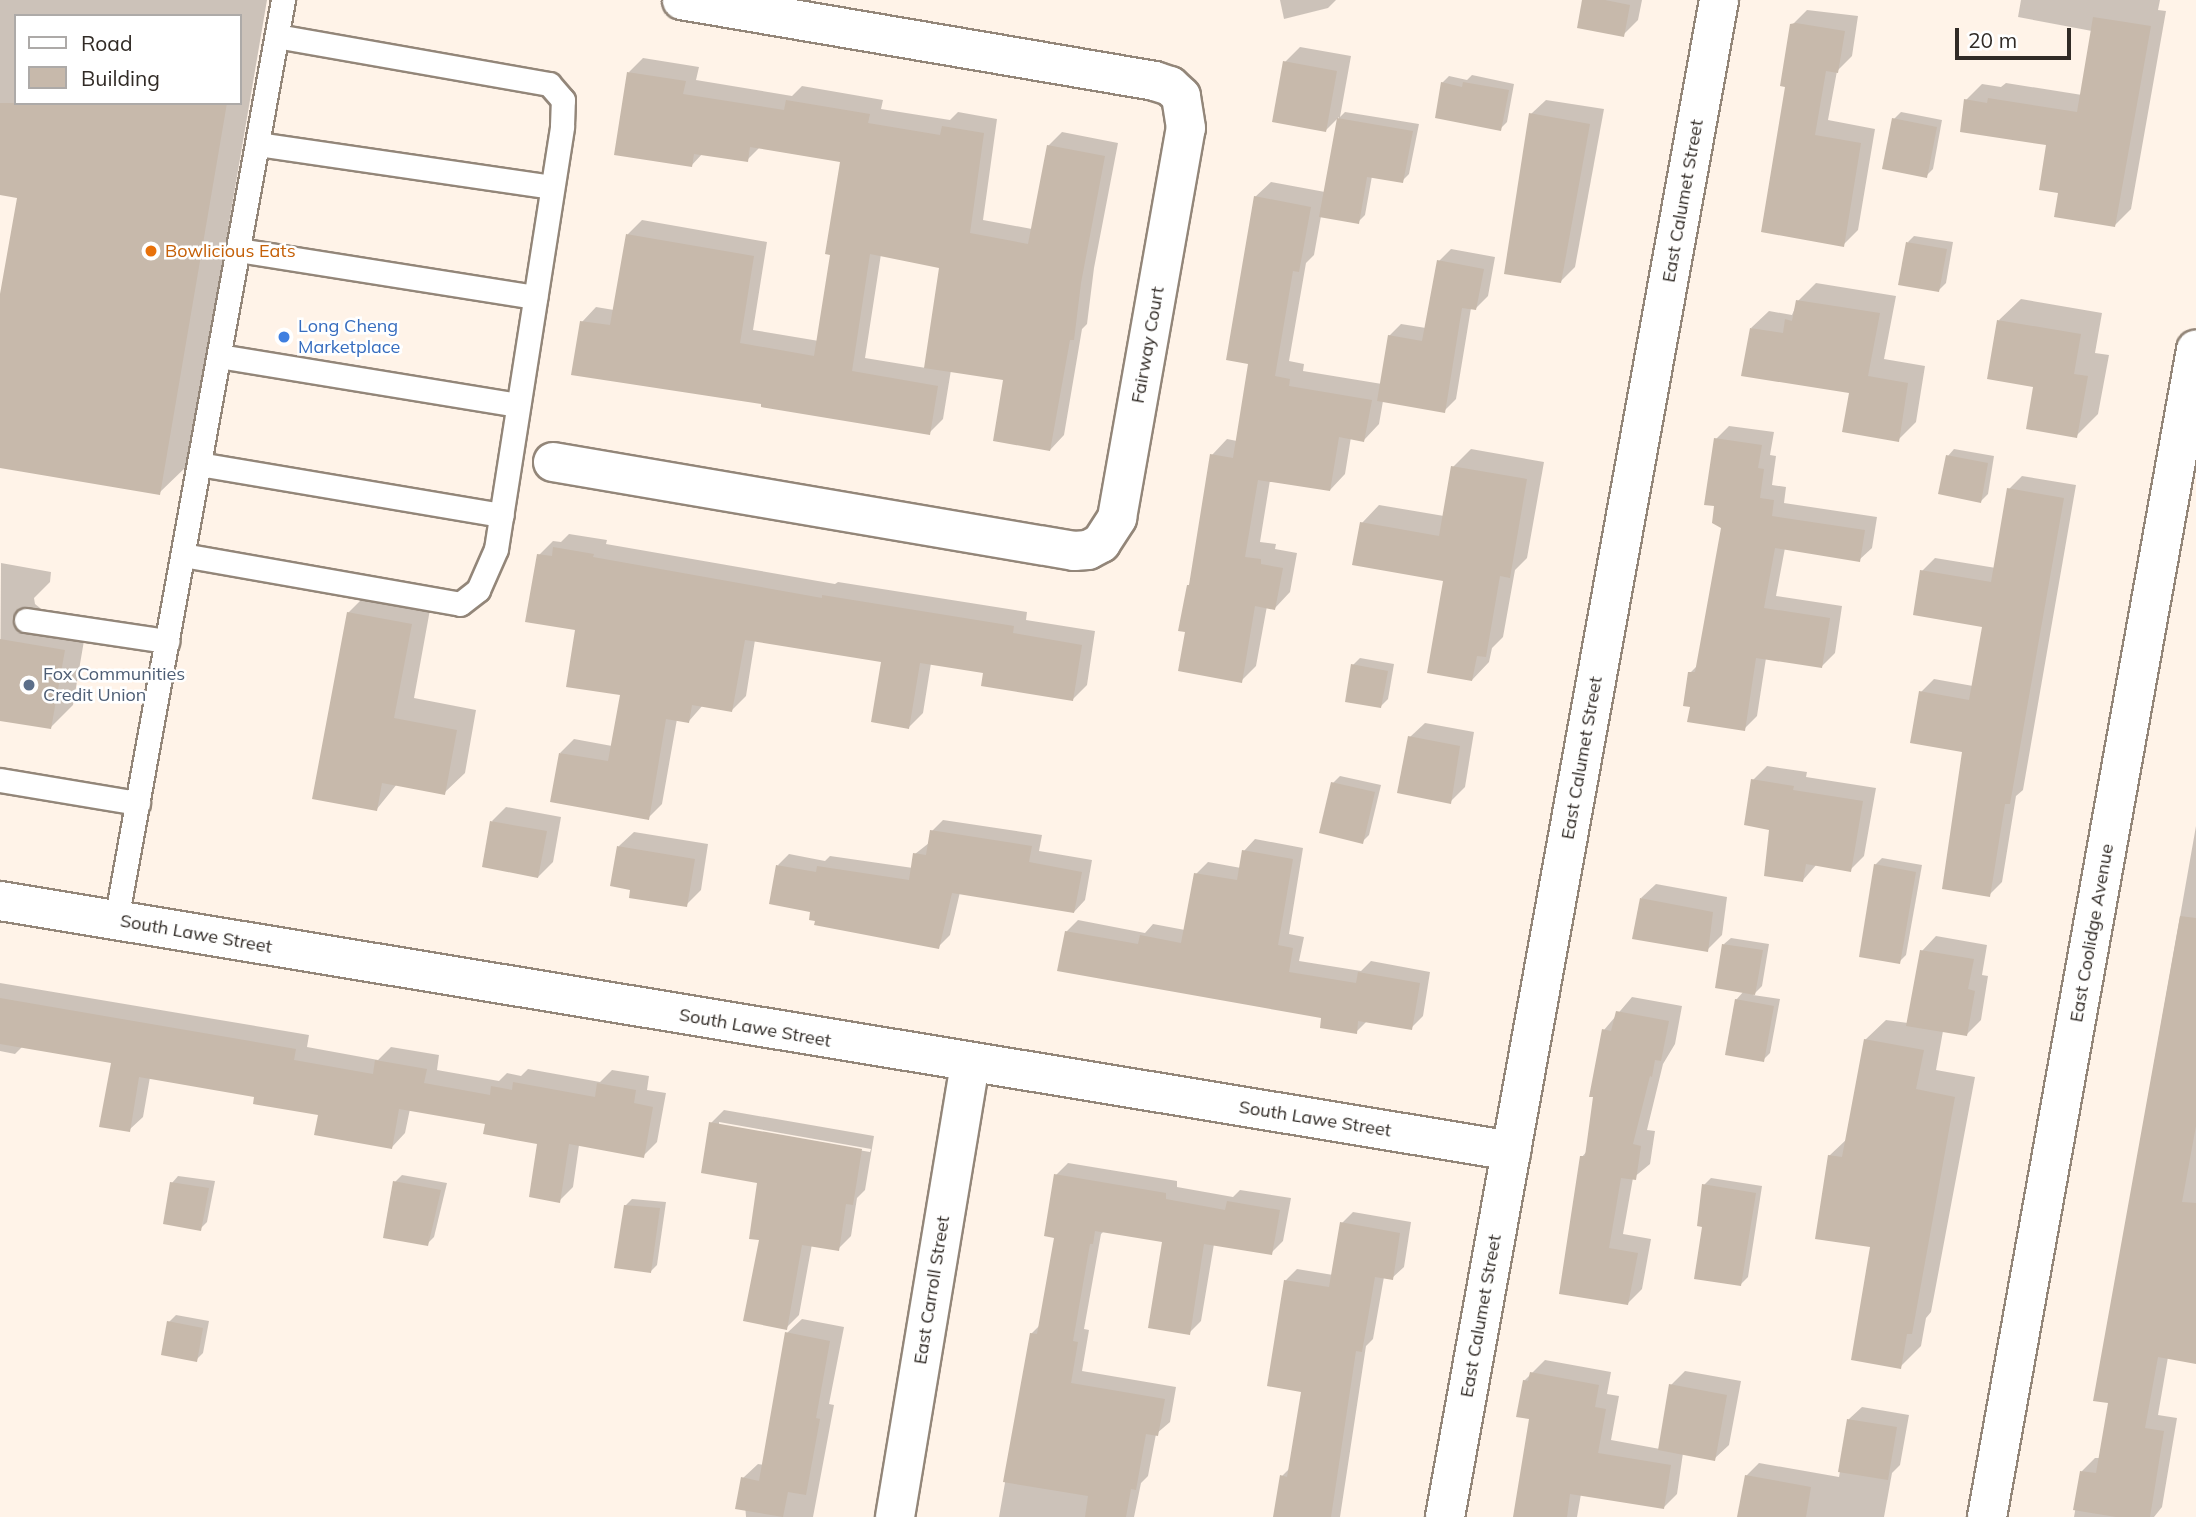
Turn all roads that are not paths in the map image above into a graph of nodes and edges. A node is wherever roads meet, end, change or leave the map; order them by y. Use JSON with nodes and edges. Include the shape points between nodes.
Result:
{"nodes":[{"id":1,"x":284,"y":0,"type":"edge"},
{"id":2,"x":682,"y":0,"type":"edge"},
{"id":3,"x":1719,"y":0,"type":"edge"},
{"id":4,"x":277,"y":36,"type":"junction"},
{"id":5,"x":258,"y":144,"type":"junction"},
{"id":6,"x":552,"y":187,"type":"junction"},
{"id":7,"x":238,"y":250,"type":"junction"},
{"id":8,"x":535,"y":297,"type":"junction"},
{"id":9,"x":2196,"y":350,"type":"edge"},
{"id":10,"x":219,"y":356,"type":"junction"},
{"id":11,"x":518,"y":405,"type":"junction"},
{"id":12,"x":510,"y":456,"type":"junction"},
{"id":13,"x":552,"y":462,"type":"joint"},
{"id":14,"x":199,"y":464,"type":"junction"},
{"id":15,"x":502,"y":514,"type":"junction"},
{"id":16,"x":183,"y":555,"type":"junction"},
{"id":17,"x":26,"y":620,"type":"dead end"},
{"id":18,"x":167,"y":641,"type":"junction"},
{"id":19,"x":0,"y":780,"type":"edge"},
{"id":20,"x":138,"y":803,"type":"junction"},
{"id":21,"x":0,"y":901,"type":"edge"},
{"id":22,"x":116,"y":920,"type":"junction"},
{"id":23,"x":970,"y":1064,"type":"junction"},
{"id":24,"x":1511,"y":1151,"type":"junction"},
{"id":25,"x":895,"y":1517,"type":"edge"},
{"id":26,"x":1445,"y":1517,"type":"edge"},
{"id":27,"x":1987,"y":1517,"type":"edge"}],
"edges":[{"from":1,"to":4,"type":"lane"},
{"from":2,"to":13,"type":"street","name":"Fairway Court","via":[[1155,81],[1181,96],[1186,128],[1117,518],[1101,543],[1074,551]]},
{"from":3,"to":24,"type":"street","name":"East Calumet Street"},
{"from":4,"to":5,"type":"lane"},
{"from":4,"to":6,"type":"lane","via":[[549,84],[563,100]]},
{"from":5,"to":6,"type":"lane"},
{"from":5,"to":7,"type":"lane"},
{"from":6,"to":8,"type":"lane"},
{"from":7,"to":8,"type":"lane"},
{"from":7,"to":10,"type":"lane"},
{"from":8,"to":11,"type":"lane"},
{"from":9,"to":27,"type":"street","name":"East Coolidge Avenue"},
{"from":10,"to":11,"type":"lane"},
{"from":10,"to":14,"type":"lane"},
{"from":11,"to":12,"type":"lane"},
{"from":12,"to":13,"type":"lane"},
{"from":12,"to":15,"type":"lane"},
{"from":14,"to":15,"type":"lane"},
{"from":14,"to":16,"type":"lane"},
{"from":15,"to":16,"type":"lane","via":[[496,549],[478,590],[460,604]]},
{"from":16,"to":18,"type":"lane"},
{"from":17,"to":18,"type":"lane"},
{"from":18,"to":20,"type":"lane"},
{"from":19,"to":20,"type":"lane"},
{"from":20,"to":22,"type":"lane"},
{"from":21,"to":22,"type":"street","name":"South Lawe Street"},
{"from":22,"to":23,"type":"street","name":"South Lawe Street"},
{"from":23,"to":24,"type":"street","name":"South Lawe Street"},
{"from":23,"to":25,"type":"street","name":"East Carroll Street"},
{"from":24,"to":26,"type":"street","name":"East Calumet Street"}]}
